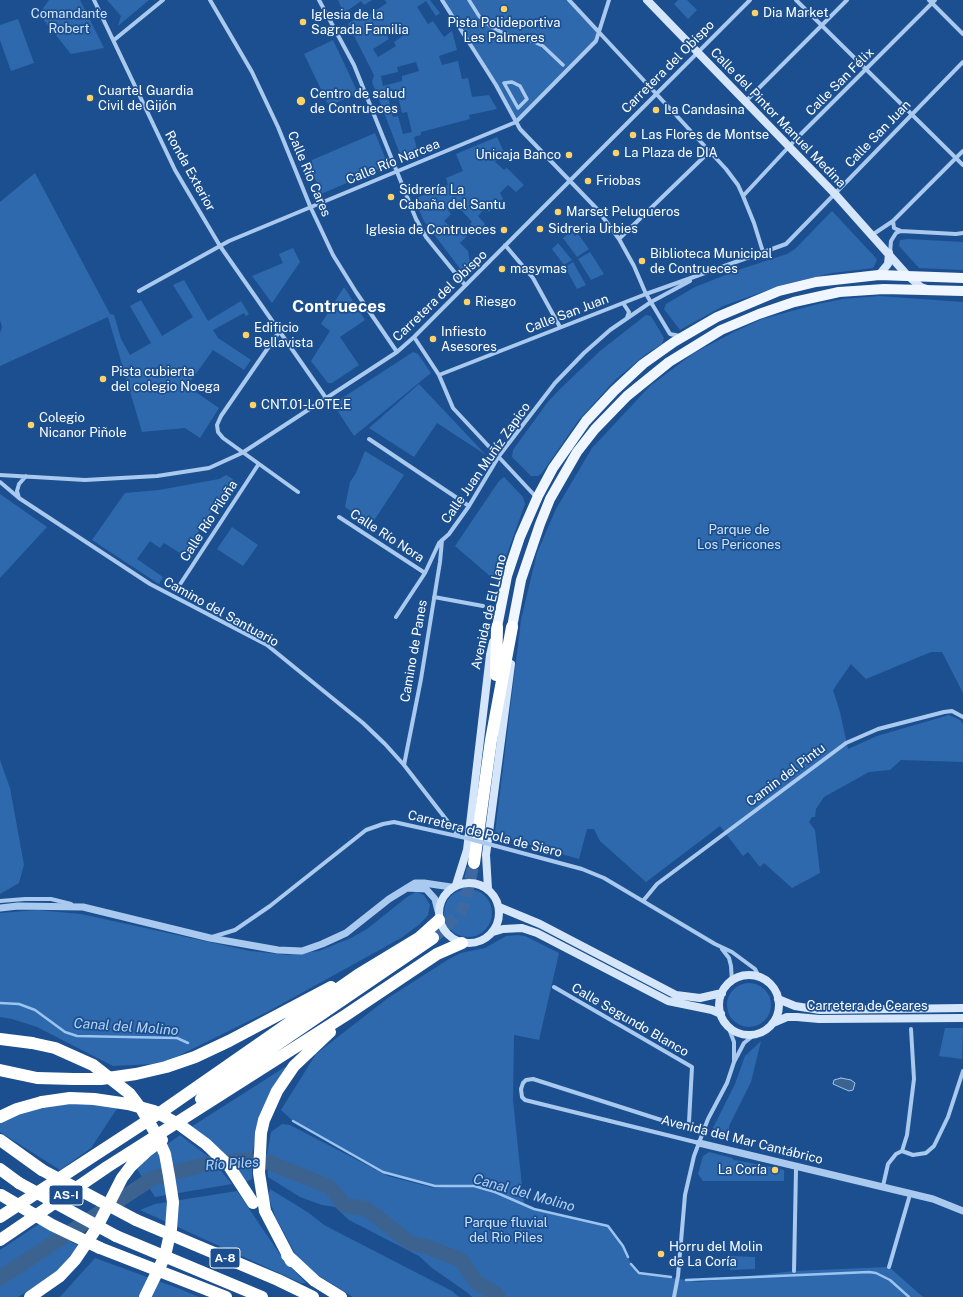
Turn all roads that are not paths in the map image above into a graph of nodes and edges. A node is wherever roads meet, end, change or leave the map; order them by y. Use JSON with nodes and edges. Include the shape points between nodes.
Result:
{"nodes":[{"id":1,"x":94,"y":0,"type":"edge"},
{"id":2,"x":163,"y":0,"type":"edge"},
{"id":3,"x":210,"y":0,"type":"edge"},
{"id":4,"x":319,"y":0,"type":"edge"},
{"id":5,"x":442,"y":0,"type":"edge"},
{"id":6,"x":469,"y":0,"type":"edge"},
{"id":7,"x":569,"y":0,"type":"edge"},
{"id":8,"x":609,"y":0,"type":"edge"},
{"id":9,"x":647,"y":0,"type":"edge"},
{"id":10,"x":750,"y":0,"type":"edge"},
{"id":11,"x":796,"y":0,"type":"edge"},
{"id":12,"x":846,"y":0,"type":"edge"},
{"id":13,"x":932,"y":1,"type":"edge"},
{"id":14,"x":822,"y":26,"type":"junction"},
{"id":15,"x":598,"y":33,"type":"junction"},
{"id":16,"x":963,"y":34,"type":"edge"},
{"id":17,"x":114,"y":40,"type":"junction"},
{"id":18,"x":698,"y":52,"type":"junction"},
{"id":19,"x":963,"y":62,"type":"edge"},
{"id":20,"x":564,"y":65,"type":"dead end"},
{"id":21,"x":866,"y":70,"type":"junction"},
{"id":22,"x":504,"y":83,"type":"joint"},
{"id":23,"x":655,"y":94,"type":"junction"},
{"id":24,"x":746,"y":102,"type":"junction"},
{"id":25,"x":911,"y":114,"type":"junction"},
{"id":26,"x":516,"y":122,"type":"junction"},
{"id":27,"x":789,"y":147,"type":"junction"},
{"id":28,"x":710,"y":151,"type":"junction"},
{"id":29,"x":963,"y":151,"type":"edge"},
{"id":30,"x":956,"y":158,"type":"junction"},
{"id":31,"x":963,"y":166,"type":"edge"},
{"id":32,"x":397,"y":171,"type":"junction"},
{"id":33,"x":570,"y":180,"type":"junction"},
{"id":34,"x":834,"y":194,"type":"junction"},
{"id":35,"x":743,"y":196,"type":"junction"},
{"id":36,"x":310,"y":206,"type":"junction"},
{"id":37,"x":893,"y":221,"type":"junction"},
{"id":38,"x":901,"y":231,"type":"junction"},
{"id":39,"x":963,"y":233,"type":"edge"},
{"id":40,"x":872,"y":235,"type":"junction"},
{"id":41,"x":619,"y":239,"type":"junction"},
{"id":42,"x":505,"y":245,"type":"junction"},
{"id":43,"x":220,"y":246,"type":"junction"},
{"id":44,"x":763,"y":252,"type":"junction"},
{"id":45,"x":890,"y":254,"type":"junction"},
{"id":46,"x":703,"y":275,"type":"junction"},
{"id":47,"x":879,"y":275,"type":"junction"},
{"id":48,"x":907,"y":275,"type":"junction"},
{"id":49,"x":963,"y":278,"type":"edge"},
{"id":50,"x":466,"y":285,"type":"junction"},
{"id":51,"x":930,"y":290,"type":"junction"},
{"id":52,"x":139,"y":291,"type":"dead end"},
{"id":53,"x":963,"y":291,"type":"edge"},
{"id":54,"x":646,"y":294,"type":"junction"},
{"id":55,"x":651,"y":302,"type":"junction"},
{"id":56,"x":623,"y":303,"type":"junction"},
{"id":57,"x":627,"y":318,"type":"junction"},
{"id":58,"x":560,"y":328,"type":"junction"},
{"id":59,"x":279,"y":332,"type":"junction"},
{"id":60,"x":414,"y":337,"type":"junction"},
{"id":61,"x":676,"y":338,"type":"junction"},
{"id":62,"x":397,"y":352,"type":"junction"},
{"id":63,"x":680,"y":354,"type":"junction"},
{"id":64,"x":439,"y":374,"type":"junction"},
{"id":65,"x":326,"y":398,"type":"junction"},
{"id":66,"x":369,"y":439,"type":"dead end"},
{"id":67,"x":242,"y":453,"type":"junction"},
{"id":68,"x":499,"y":456,"type":"junction"},
{"id":69,"x":258,"y":465,"type":"junction"},
{"id":70,"x":0,"y":475,"type":"edge"},
{"id":71,"x":26,"y":476,"type":"junction"},
{"id":72,"x":0,"y":482,"type":"edge"},
{"id":73,"x":298,"y":492,"type":"dead end"},
{"id":74,"x":19,"y":498,"type":"junction"},
{"id":75,"x":537,"y":498,"type":"junction"},
{"id":76,"x":469,"y":506,"type":"junction"},
{"id":77,"x":339,"y":516,"type":"dead end"},
{"id":78,"x":442,"y":540,"type":"junction"},
{"id":79,"x":425,"y":573,"type":"junction"},
{"id":80,"x":177,"y":589,"type":"dead end"},
{"id":81,"x":434,"y":597,"type":"junction"},
{"id":82,"x":483,"y":606,"type":"dead end"},
{"id":83,"x":396,"y":617,"type":"dead end"},
{"id":84,"x":497,"y":627,"type":"junction"},
{"id":85,"x":512,"y":627,"type":"junction"},
{"id":86,"x":963,"y":717,"type":"edge"},
{"id":87,"x":491,"y":740,"type":"junction"},
{"id":88,"x":404,"y":765,"type":"junction"},
{"id":89,"x":459,"y":836,"type":"junction"},
{"id":90,"x":474,"y":863,"type":"tunnel mouth"},
{"id":91,"x":454,"y":886,"type":"junction"},
{"id":92,"x":488,"y":889,"type":"junction"},
{"id":93,"x":401,"y":890,"type":"junction"},
{"id":94,"x":0,"y":901,"type":"edge"},
{"id":95,"x":643,"y":901,"type":"junction"},
{"id":96,"x":0,"y":908,"type":"edge"},
{"id":97,"x":83,"y":908,"type":"junction"},
{"id":98,"x":499,"y":908,"type":"junction"},
{"id":99,"x":438,"y":916,"type":"junction"},
{"id":100,"x":493,"y":932,"type":"junction"},
{"id":101,"x":210,"y":938,"type":"junction"},
{"id":102,"x":433,"y":938,"type":"tunnel mouth"},
{"id":103,"x":462,"y":943,"type":"junction"},
{"id":104,"x":722,"y":949,"type":"junction"},
{"id":105,"x":358,"y":976,"type":"junction"},
{"id":106,"x":759,"y":977,"type":"junction"},
{"id":107,"x":732,"y":981,"type":"junction"},
{"id":108,"x":554,"y":987,"type":"dead end"},
{"id":109,"x":722,"y":993,"type":"junction"},
{"id":110,"x":778,"y":999,"type":"junction"},
{"id":111,"x":963,"y":1008,"type":"edge"},
{"id":112,"x":721,"y":1014,"type":"junction"},
{"id":113,"x":346,"y":1015,"type":"junction"},
{"id":114,"x":963,"y":1018,"type":"edge"},
{"id":115,"x":773,"y":1023,"type":"junction"},
{"id":116,"x":728,"y":1026,"type":"junction"},
{"id":117,"x":911,"y":1029,"type":"dead end"},
{"id":118,"x":754,"y":1035,"type":"junction"},
{"id":119,"x":0,"y":1039,"type":"edge"},
{"id":120,"x":734,"y":1062,"type":"junction"},
{"id":121,"x":244,"y":1066,"type":"junction"},
{"id":122,"x":0,"y":1070,"type":"edge"},
{"id":123,"x":963,"y":1071,"type":"edge"},
{"id":124,"x":247,"y":1078,"type":"junction"},
{"id":125,"x":521,"y":1090,"type":"joint"},
{"id":126,"x":164,"y":1110,"type":"junction"},
{"id":127,"x":0,"y":1117,"type":"edge"},
{"id":128,"x":0,"y":1140,"type":"edge"},
{"id":129,"x":700,"y":1143,"type":"junction"},
{"id":130,"x":133,"y":1150,"type":"junction"},
{"id":131,"x":902,"y":1151,"type":"junction"},
{"id":132,"x":0,"y":1169,"type":"edge"},
{"id":133,"x":796,"y":1170,"type":"dead end"},
{"id":134,"x":883,"y":1186,"type":"junction"},
{"id":135,"x":0,"y":1195,"type":"edge"},
{"id":136,"x":909,"y":1198,"type":"dead end"},
{"id":137,"x":963,"y":1211,"type":"edge"},
{"id":138,"x":0,"y":1216,"type":"edge"},
{"id":139,"x":0,"y":1240,"type":"edge"},
{"id":140,"x":291,"y":1261,"type":"junction"},
{"id":141,"x":888,"y":1267,"type":"dead end"},
{"id":142,"x":794,"y":1271,"type":"dead end"},
{"id":143,"x":30,"y":1297,"type":"edge"},
{"id":144,"x":144,"y":1297,"type":"edge"},
{"id":145,"x":226,"y":1297,"type":"edge"},
{"id":146,"x":262,"y":1297,"type":"edge"},
{"id":147,"x":313,"y":1297,"type":"edge"},
{"id":148,"x":341,"y":1297,"type":"edge"},
{"id":149,"x":674,"y":1297,"type":"edge"}],
"edges":[{"from":1,"to":17,"type":"street","name":"Ronda Exterior"},
{"from":2,"to":17,"type":"street"},
{"from":3,"to":36,"type":"street","name":"Calle Río Cares","via":[[252,72],[278,127]]},
{"from":4,"to":32,"type":"street","via":[[354,65]]},
{"from":5,"to":26,"type":"street","via":[[496,85]]},
{"from":6,"to":20,"type":"street","via":[[479,16],[490,26],[505,34],[543,46]]},
{"from":7,"to":15,"type":"street"},
{"from":8,"to":15,"type":"street","name":"Calle Río Narcea"},
{"from":9,"to":18,"type":"main road","name":"Calle del Pintor Manuel Medina"},
{"from":10,"to":18,"type":"street","name":"Carretera del Obispo"},
{"from":11,"to":14,"type":"street"},
{"from":12,"to":14,"type":"street"},
{"from":13,"to":16,"type":"street"},
{"from":13,"to":21,"type":"street","name":"Calle San Félix"},
{"from":14,"to":21,"type":"street"},
{"from":14,"to":24,"type":"street"},
{"from":15,"to":23,"type":"street"},
{"from":15,"to":26,"type":"street","name":"Calle Río Narcea","via":[[596,41]]},
{"from":17,"to":43,"type":"street","name":"Ronda Exterior","via":[[174,167]]},
{"from":18,"to":23,"type":"street","name":"Carretera del Obispo"},
{"from":18,"to":24,"type":"main road","name":"Calle del Pintor Manuel Medina"},
{"from":19,"to":25,"type":"street","name":"Calle San Juan"},
{"from":21,"to":25,"type":"street"},
{"from":21,"to":27,"type":"street","name":"Calle San Félix"},
{"from":22,"to":22,"type":"street","via":[[511,95],[518,108],[527,99],[523,90],[512,82]]},
{"from":23,"to":28,"type":"street"},
{"from":23,"to":33,"type":"street","name":"Carretera del Obispo"},
{"from":24,"to":27,"type":"main road","name":"Calle del Pintor Manuel Medina"},
{"from":25,"to":30,"type":"street"},
{"from":25,"to":34,"type":"street","name":"Calle San Juan"},
{"from":26,"to":32,"type":"street","name":"Calle Río Narcea"},
{"from":26,"to":33,"type":"street"},
{"from":27,"to":34,"type":"main road","name":"Calle del Pintor Manuel Medina"},
{"from":27,"to":35,"type":"street","name":"Calle San Félix"},
{"from":28,"to":35,"type":"street","via":[[726,169]]},
{"from":28,"to":41,"type":"street"},
{"from":29,"to":30,"type":"street"},
{"from":30,"to":31,"type":"street"},
{"from":30,"to":37,"type":"street"},
{"from":32,"to":36,"type":"street","name":"Calle Río Narcea"},
{"from":32,"to":50,"type":"street","via":[[406,197],[426,237]]},
{"from":33,"to":41,"type":"street","via":[[597,208]]},
{"from":33,"to":42,"type":"street","name":"Carretera del Obispo"},
{"from":34,"to":40,"type":"main road","name":"Calle del Pintor Manuel Medina"},
{"from":34,"to":44,"type":"street","name":"Calle San Juan","via":[[786,244]]},
{"from":35,"to":44,"type":"street"},
{"from":36,"to":43,"type":"street","name":"Calle Río Narcea"},
{"from":36,"to":62,"type":"street","name":"Calle Río Cares","via":[[333,255]]},
{"from":37,"to":38,"type":"street","via":[[894,228]]},
{"from":37,"to":40,"type":"street"},
{"from":38,"to":39,"type":"street"},
{"from":38,"to":45,"type":"street","via":[[896,233],[891,241]]},
{"from":40,"to":45,"type":"main road","name":"Calle del Pintor Manuel Medina"},
{"from":41,"to":54,"type":"street"},
{"from":42,"to":50,"type":"street","name":"Carretera del Obispo"},
{"from":42,"to":58,"type":"street","via":[[533,278]]},
{"from":43,"to":52,"type":"street","name":"Calle Río Narcea"},
{"from":43,"to":59,"type":"street","name":"Ronda Exterior"},
{"from":44,"to":46,"type":"street","name":"Calle San Juan"},
{"from":45,"to":47,"type":"main road","via":[[888,264]]},
{"from":45,"to":48,"type":"main road","name":"Calle del Pintor Manuel Medina"},
{"from":46,"to":54,"type":"street","name":"Calle San Juan"},
{"from":46,"to":55,"type":"street","name":"Calle San Juan"},
{"from":47,"to":48,"type":"main road","name":"Avenida de El Llano"},
{"from":47,"to":61,"type":"main road","name":"Avenida de El Llano","via":[[816,282],[779,291],[717,317]]},
{"from":48,"to":49,"type":"main road","name":"Avenida de El Llano"},
{"from":48,"to":51,"type":"main road","name":"Calle del Pintor Manuel Medina","via":[[921,287]]},
{"from":50,"to":60,"type":"street","name":"Carretera del Obispo"},
{"from":51,"to":53,"type":"main road","name":"Avenida de El Llano"},
{"from":51,"to":63,"type":"main road","name":"Avenida de El Llano","via":[[884,289],[839,292],[794,302],[721,330]]},
{"from":54,"to":55,"type":"street"},
{"from":54,"to":56,"type":"street","name":"Calle San Juan"},
{"from":55,"to":57,"type":"street","name":"Calle Juan Muñíz Zapico"},
{"from":55,"to":61,"type":"street"},
{"from":56,"to":57,"type":"street","via":[[629,312]]},
{"from":56,"to":58,"type":"street","name":"Calle San Juan"},
{"from":57,"to":68,"type":"street","name":"Calle Juan Muñíz Zapico","via":[[584,353],[555,383]]},
{"from":58,"to":64,"type":"street","name":"Calle San Juan"},
{"from":59,"to":65,"type":"street","name":"Ronda Exterior"},
{"from":59,"to":67,"type":"street","via":[[216,425],[220,436]]},
{"from":60,"to":62,"type":"street","name":"Carretera del Obispo"},
{"from":60,"to":64,"type":"street"},
{"from":61,"to":63,"type":"street"},
{"from":61,"to":75,"type":"main road","name":"Avenida de El Llano","via":[[643,364],[586,421],[553,468]]},
{"from":62,"to":65,"type":"street","name":"Carretera del Obispo"},
{"from":63,"to":85,"type":"main road","name":"Avenida de El Llano","via":[[627,396],[577,452],[550,499],[540,524],[521,580]]},
{"from":64,"to":68,"type":"street","via":[[453,408]]},
{"from":65,"to":67,"type":"street","name":"Carretera del Obispo"},
{"from":66,"to":76,"type":"street"},
{"from":67,"to":69,"type":"street"},
{"from":67,"to":71,"type":"street","name":"Carretera del Obispo","via":[[209,468],[157,476],[85,480]]},
{"from":68,"to":75,"type":"street"},
{"from":68,"to":76,"type":"street","name":"Calle Juan Muñíz Zapico"},
{"from":69,"to":73,"type":"street"},
{"from":69,"to":80,"type":"street","name":"Calle Río Piloña"},
{"from":70,"to":71,"type":"street","name":"Carretera del Obispo"},
{"from":71,"to":74,"type":"street","via":[[19,484]]},
{"from":72,"to":74,"type":"street","name":"Camino del Santuario"},
{"from":74,"to":88,"type":"street","name":"Camino del Santuario","via":[[150,584],[267,645],[363,724]]},
{"from":75,"to":84,"type":"main road","name":"Avenida de El Llano","via":[[507,576]]},
{"from":76,"to":78,"type":"street","name":"Calle Juan Muñíz Zapico"},
{"from":77,"to":79,"type":"street","name":"Calle Río Nora"},
{"from":78,"to":79,"type":"street","name":"Calle Juan Muñíz Zapico"},
{"from":78,"to":81,"type":"street","name":"Camino de Panes"},
{"from":79,"to":83,"type":"street","name":"Calle Juan Muñíz Zapico"},
{"from":81,"to":82,"type":"street"},
{"from":81,"to":88,"type":"street","name":"Camino de Panes"},
{"from":84,"to":87,"type":"highway"},
{"from":84,"to":91,"type":"main road","name":"Avenida de El Llano","via":[[490,655],[467,850]]},
{"from":85,"to":87,"type":"highway"},
{"from":85,"to":92,"type":"main road","name":"Avenida de El Llano","via":[[512,650],[486,855]]},
{"from":86,"to":95,"type":"street","name":"Camin del Pintu","via":[[952,711],[944,712],[878,729],[846,743],[657,884]]},
{"from":87,"to":90,"type":"highway"},
{"from":88,"to":89,"type":"street","name":"Camino del Santuario"},
{"from":89,"to":95,"type":"street","name":"Carretera de Pola de Siero","bridge":true,"via":[[582,869],[604,878]]},
{"from":89,"to":101,"type":"street","name":"Carretera de Pola de Siero","via":[[394,822],[366,830],[270,906],[235,930]]},
{"from":91,"to":92,"type":"main road","via":[[472,882]]},
{"from":91,"to":93,"type":"street","via":[[415,883]]},
{"from":91,"to":99,"type":"main road","via":[[443,896]]},
{"from":92,"to":98,"type":"main road"},
{"from":93,"to":99,"type":"street","via":[[426,890],[435,899]]},
{"from":93,"to":101,"type":"street","via":[[346,933],[302,951],[278,950]]},
{"from":94,"to":97,"type":"street","via":[[51,900]]},
{"from":95,"to":104,"type":"street","name":"Carretera de Pola de Siero"},
{"from":96,"to":97,"type":"street"},
{"from":97,"to":101,"type":"street"},
{"from":98,"to":100,"type":"main road","via":[[499,917]]},
{"from":98,"to":109,"type":"main road","via":[[540,924],[676,995],[700,998]]},
{"from":99,"to":103,"type":"main road","via":[[444,931]]},
{"from":99,"to":105,"type":"highway","via":[[419,938]]},
{"from":100,"to":103,"type":"main road","via":[[478,942]]},
{"from":100,"to":112,"type":"main road","via":[[522,928],[537,933],[668,1001]]},
{"from":102,"to":121,"type":"highway"},
{"from":103,"to":113,"type":"highway","via":[[436,954]]},
{"from":104,"to":106,"type":"street","name":"Carretera de Pola de Siero","via":[[732,952],[755,969]]},
{"from":104,"to":107,"type":"street","via":[[729,958]]},
{"from":105,"to":122,"type":"highway","via":[[330,987],[229,1041],[166,1067],[101,1079],[37,1078]]},
{"from":105,"to":126,"type":"highway"},
{"from":106,"to":107,"type":"main road","via":[[745,976]]},
{"from":106,"to":110,"type":"main road","via":[[772,985]]},
{"from":107,"to":109,"type":"main road"},
{"from":108,"to":125,"type":"street","name":"Calle Segundo Blanco","via":[[692,1067],[688,1126],[637,1114],[533,1079],[526,1080]]},
{"from":109,"to":112,"type":"main road"},
{"from":110,"to":111,"type":"main road","name":"Carretera de Ceares","via":[[795,1006],[820,1010]]},
{"from":110,"to":115,"type":"main road","via":[[779,1007]]},
{"from":112,"to":116,"type":"main road"},
{"from":113,"to":124,"type":"highway"},
{"from":113,"to":140,"type":"highway","via":[[294,1066],[277,1091],[266,1114],[261,1133],[258,1158],[260,1188],[268,1217]]},
{"from":114,"to":115,"type":"main road","name":"Carretera de Ceares","via":[[819,1020],[787,1017]]},
{"from":115,"to":118,"type":"main road","via":[[761,1033]]},
{"from":116,"to":118,"type":"main road","via":[[740,1034]]},
{"from":116,"to":120,"type":"street","via":[[734,1042]]},
{"from":117,"to":131,"type":"street","via":[[914,1079],[907,1135]]},
{"from":118,"to":120,"type":"street","via":[[744,1043]]},
{"from":119,"to":144,"type":"highway","bridge":true,"via":[[55,1048],[94,1065],[130,1094],[156,1134],[165,1154],[173,1202],[165,1256],[156,1278]]},
{"from":120,"to":129,"type":"street"},
{"from":121,"to":126,"type":"highway"},
{"from":121,"to":130,"type":"highway"},
{"from":123,"to":131,"type":"street","via":[[948,1117],[934,1146],[926,1153],[913,1155]]},
{"from":124,"to":130,"type":"highway"},
{"from":124,"to":143,"type":"highway","bridge":true,"via":[[146,1152],[122,1178],[96,1229],[75,1260],[60,1276]]},
{"from":125,"to":129,"type":"street","name":"Avenida del Mar Cantábrico","via":[[522,1097],[530,1103]]},
{"from":126,"to":138,"type":"highway","number":"AS-I"},
{"from":127,"to":140,"type":"highway","bridge":true,"via":[[42,1102],[70,1098],[111,1101],[154,1112],[180,1124],[206,1144],[228,1166],[253,1203],[269,1234]]},
{"from":128,"to":147,"type":"highway","number":"A-8","bridge":true,"via":[[42,1170],[136,1220]]},
{"from":129,"to":134,"type":"street","name":"Avenida del Mar Cantábrico"},
{"from":129,"to":149,"type":"street","via":[[685,1195]]},
{"from":130,"to":139,"type":"highway","number":"AS-I"},
{"from":131,"to":134,"type":"street","via":[[888,1164]]},
{"from":132,"to":146,"type":"highway","number":"A-8","bridge":true,"via":[[19,1183],[116,1236]]},
{"from":133,"to":142,"type":"street"},
{"from":134,"to":137,"type":"street","name":"Avenida del Mar Cantábrico","via":[[934,1199]]},
{"from":135,"to":145,"type":"highway","bridge":true,"via":[[52,1225],[100,1248]]},
{"from":136,"to":141,"type":"street"},
{"from":140,"to":148,"type":"highway","via":[[315,1281]]}]}
